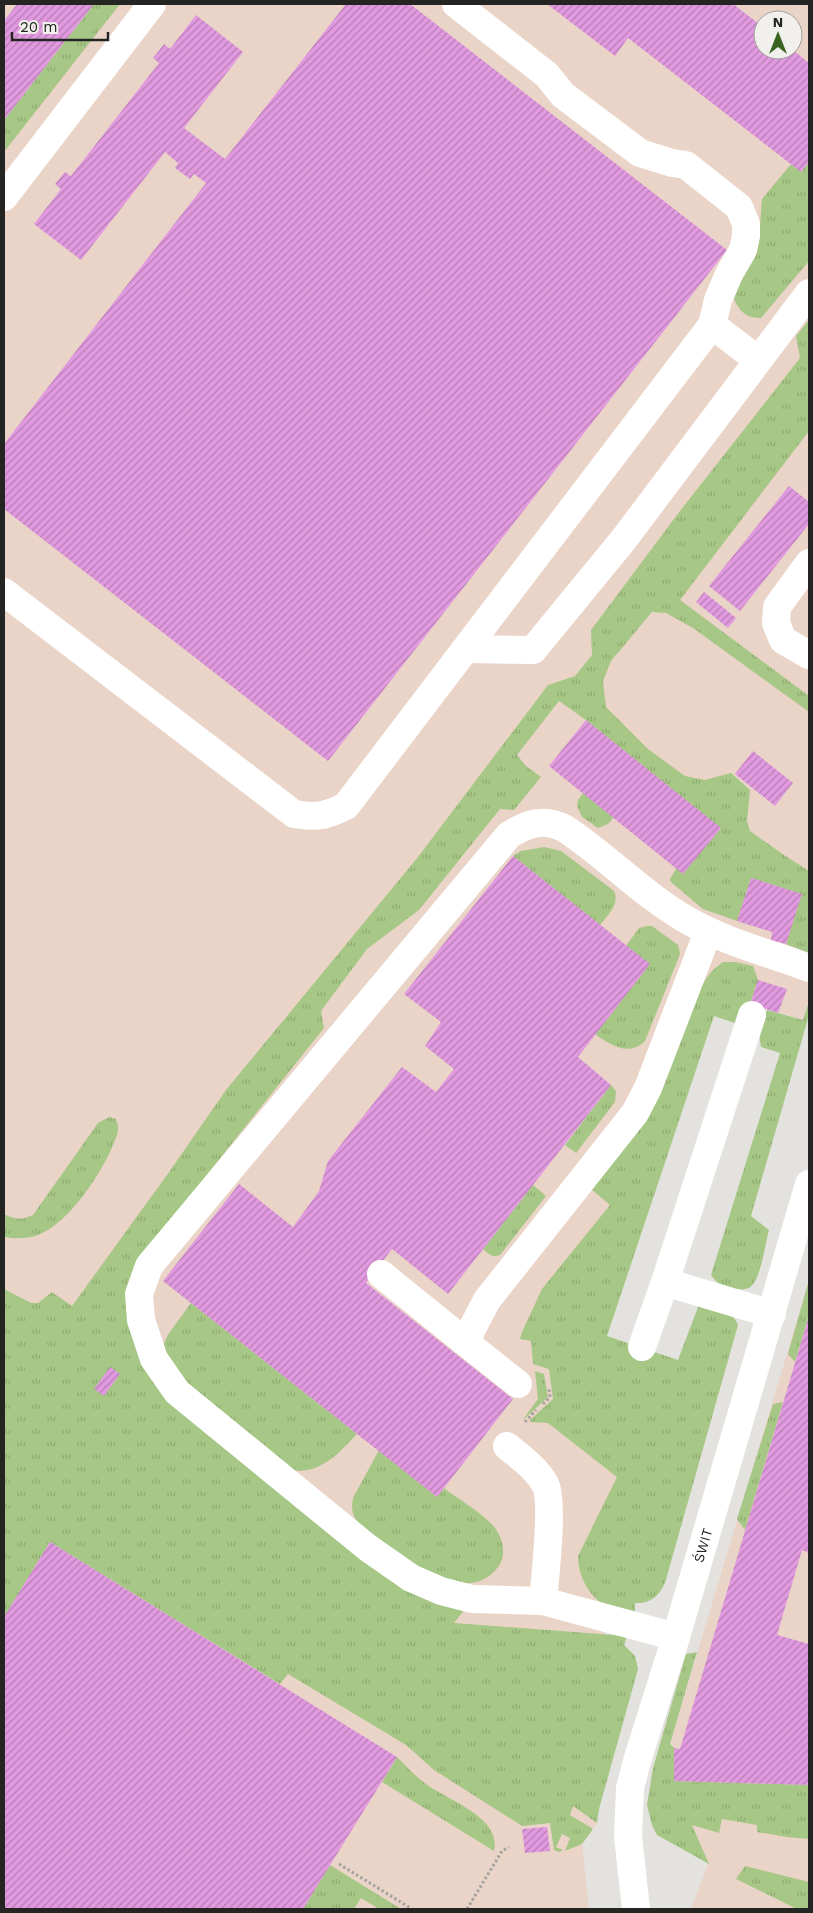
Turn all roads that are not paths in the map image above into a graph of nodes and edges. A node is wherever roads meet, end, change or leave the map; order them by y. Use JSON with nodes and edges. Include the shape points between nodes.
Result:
{"nodes":[{"id":1,"x":152,"y":4,"type":"edge"},
{"id":2,"x":456,"y":4,"type":"edge"},
{"id":3,"x":4,"y":197,"type":"edge"},
{"id":4,"x":809,"y":293,"type":"edge"},
{"id":5,"x":712,"y":325,"type":"junction"},
{"id":6,"x":758,"y":360,"type":"junction"},
{"id":7,"x":809,"y":563,"type":"edge"},
{"id":8,"x":4,"y":592,"type":"edge"},
{"id":9,"x":466,"y":649,"type":"junction"},
{"id":10,"x":809,"y":654,"type":"edge"},
{"id":11,"x":708,"y":932,"type":"junction"},
{"id":12,"x":809,"y":968,"type":"edge"},
{"id":13,"x":752,"y":1015,"type":"dead end"},
{"id":14,"x":809,"y":1184,"type":"edge"},
{"id":15,"x":381,"y":1274,"type":"dead end"},
{"id":16,"x":665,"y":1282,"type":"junction"},
{"id":17,"x":772,"y":1314,"type":"junction"},
{"id":18,"x":465,"y":1342,"type":"junction"},
{"id":19,"x":642,"y":1347,"type":"dead end"},
{"id":20,"x":518,"y":1384,"type":"dead end"},
{"id":21,"x":507,"y":1446,"type":"dead end"},
{"id":22,"x":543,"y":1601,"type":"junction"},
{"id":23,"x":676,"y":1637,"type":"junction"},
{"id":24,"x":636,"y":1909,"type":"edge"}],
"edges":[{"from":1,"to":3,"type":"street"},
{"from":2,"to":5,"type":"street","via":[[547,75],[563,95],[640,153],[686,165],[739,207],[746,224],[743,250],[718,300]]},
{"from":4,"to":6,"type":"street"},
{"from":5,"to":6,"type":"street"},
{"from":5,"to":9,"type":"street"},
{"from":6,"to":9,"type":"street","via":[[624,539],[533,650]]},
{"from":7,"to":10,"type":"street","via":[[776,607],[776,623],[784,640]]},
{"from":8,"to":9,"type":"street","via":[[294,814],[312,818],[346,806]]},
{"from":11,"to":12,"type":"street"},
{"from":11,"to":18,"type":"street","via":[[648,1088],[635,1113],[492,1293]]},
{"from":11,"to":22,"type":"street","via":[[666,907],[554,823],[522,827],[509,835],[149,1266],[140,1294],[141,1320],[154,1359],[177,1392],[368,1548],[411,1578],[440,1591],[472,1599]]},
{"from":13,"to":16,"type":"street"},
{"from":14,"to":17,"type":"street","name":"ŚWIT"},
{"from":15,"to":18,"type":"street"},
{"from":16,"to":17,"type":"street"},
{"from":16,"to":19,"type":"street"},
{"from":17,"to":23,"type":"street","name":"ŚWIT"},
{"from":18,"to":20,"type":"street"},
{"from":21,"to":22,"type":"street","via":[[534,1467],[547,1486],[549,1511]]},
{"from":22,"to":23,"type":"street"},
{"from":23,"to":24,"type":"street","name":"ŚWIT","via":[[630,1788],[628,1836]]}]}
